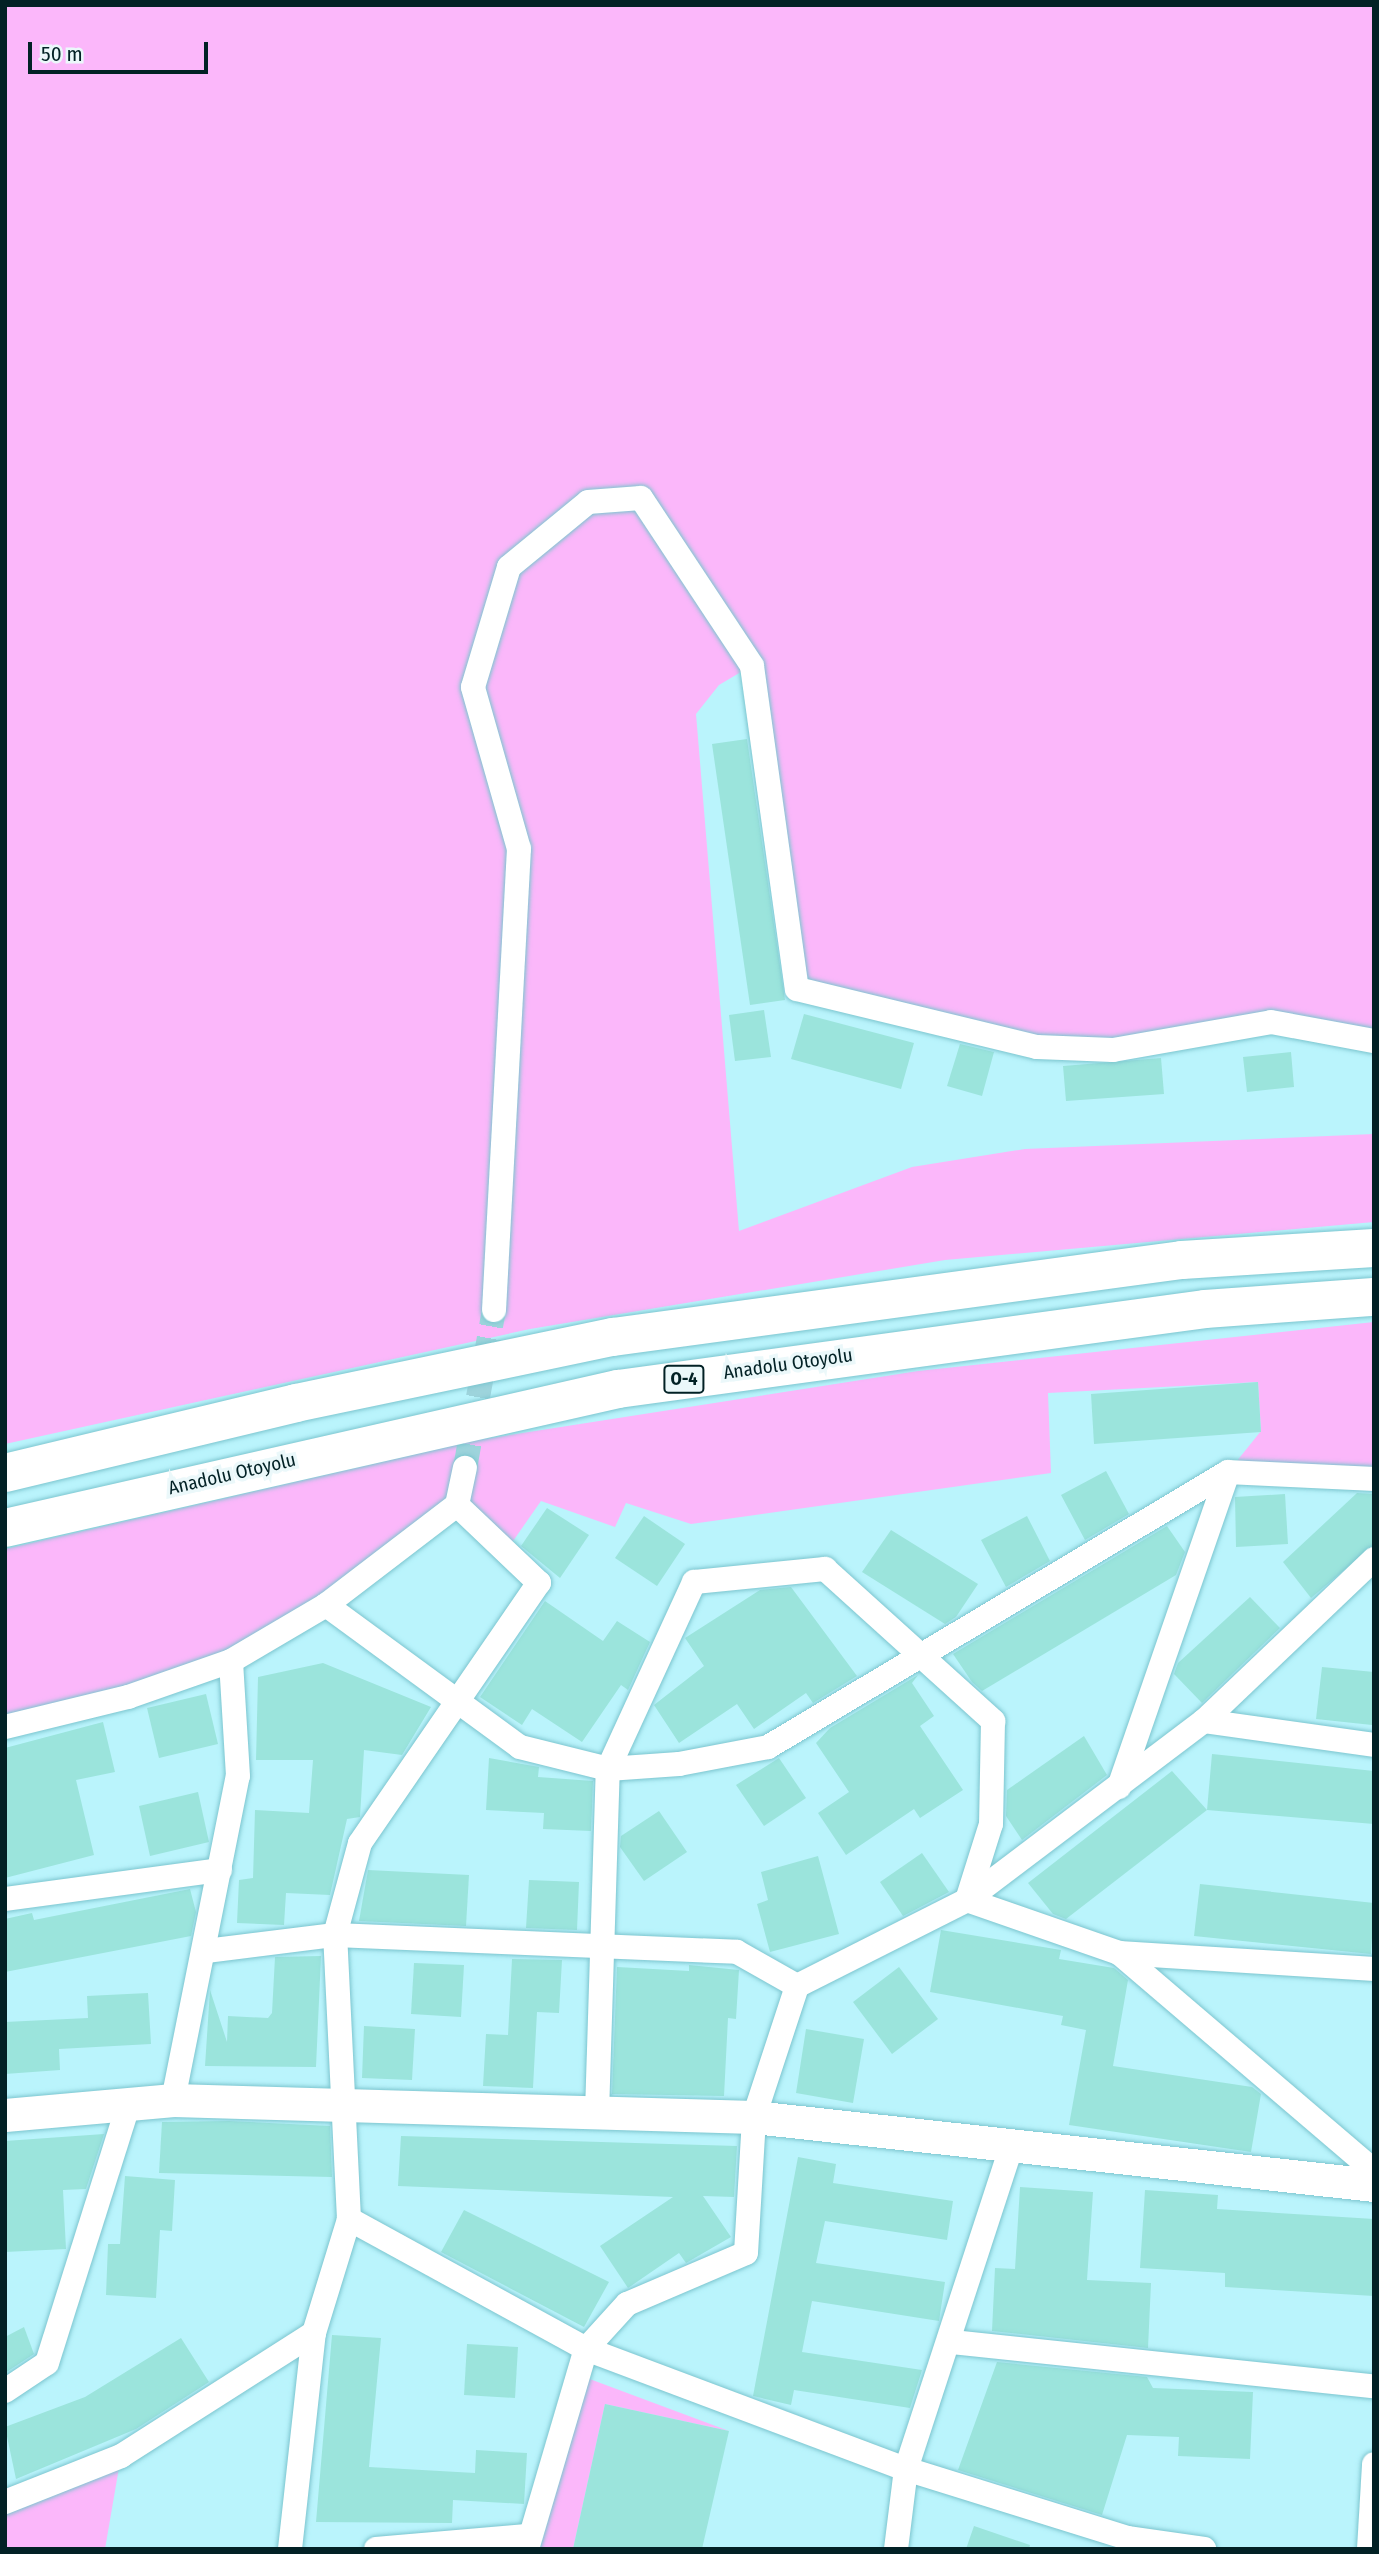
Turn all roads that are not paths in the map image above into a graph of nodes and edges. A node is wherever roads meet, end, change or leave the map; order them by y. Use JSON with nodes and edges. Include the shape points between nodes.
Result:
{"nodes":[{"id":1,"x":1374,"y":1041,"type":"edge"},
{"id":2,"x":1374,"y":1248,"type":"edge"},
{"id":3,"x":1374,"y":1297,"type":"edge"},
{"id":4,"x":494,"y":1310,"type":"tunnel mouth"},
{"id":5,"x":466,"y":1468,"type":"tunnel mouth"},
{"id":6,"x":1228,"y":1472,"type":"junction"},
{"id":7,"x":5,"y":1473,"type":"edge"},
{"id":8,"x":1374,"y":1479,"type":"edge"},
{"id":9,"x":457,"y":1505,"type":"junction"},
{"id":10,"x":5,"y":1528,"type":"edge"},
{"id":11,"x":1374,"y":1559,"type":"edge"},
{"id":12,"x":326,"y":1605,"type":"junction"},
{"id":13,"x":917,"y":1655,"type":"junction"},
{"id":14,"x":231,"y":1661,"type":"junction"},
{"id":15,"x":454,"y":1702,"type":"junction"},
{"id":16,"x":1204,"y":1721,"type":"junction"},
{"id":17,"x":5,"y":1727,"type":"edge"},
{"id":18,"x":1374,"y":1745,"type":"edge"},
{"id":19,"x":608,"y":1769,"type":"junction"},
{"id":20,"x":1119,"y":1787,"type":"junction"},
{"id":21,"x":220,"y":1870,"type":"junction"},
{"id":22,"x":5,"y":1899,"type":"edge"},
{"id":23,"x":967,"y":1900,"type":"junction"},
{"id":24,"x":335,"y":1935,"type":"junction"},
{"id":25,"x":600,"y":1947,"type":"junction"},
{"id":26,"x":206,"y":1951,"type":"junction"},
{"id":27,"x":1119,"y":1953,"type":"junction"},
{"id":28,"x":1374,"y":1969,"type":"edge"},
{"id":29,"x":797,"y":1986,"type":"junction"},
{"id":30,"x":173,"y":2099,"type":"junction"},
{"id":31,"x":129,"y":2103,"type":"junction"},
{"id":32,"x":345,"y":2104,"type":"junction"},
{"id":33,"x":597,"y":2113,"type":"junction"},
{"id":34,"x":5,"y":2115,"type":"edge"},
{"id":35,"x":754,"y":2117,"type":"junction"},
{"id":36,"x":1011,"y":2147,"type":"junction"},
{"id":37,"x":1374,"y":2171,"type":"edge"},
{"id":38,"x":1374,"y":2185,"type":"edge"},
{"id":39,"x":349,"y":2219,"type":"junction"},
{"id":40,"x":314,"y":2333,"type":"junction"},
{"id":41,"x":952,"y":2342,"type":"junction"},
{"id":42,"x":586,"y":2349,"type":"junction"},
{"id":43,"x":1374,"y":2386,"type":"edge"},
{"id":44,"x":5,"y":2391,"type":"edge"},
{"id":45,"x":1374,"y":2464,"type":"edge"},
{"id":46,"x":906,"y":2469,"type":"junction"},
{"id":47,"x":6,"y":2499,"type":"edge"},
{"id":48,"x":528,"y":2542,"type":"edge"},
{"id":49,"x":1126,"y":2543,"type":"edge"},
{"id":50,"x":290,"y":2549,"type":"edge"},
{"id":51,"x":376,"y":2549,"type":"edge"},
{"id":52,"x":896,"y":2549,"type":"edge"},
{"id":53,"x":1204,"y":2549,"type":"edge"},
{"id":54,"x":1369,"y":2549,"type":"edge"}],
"edges":[{"from":1,"to":4,"type":"street","via":[[1271,1022],[1113,1050],[1037,1047],[797,989],[752,666],[640,498],[588,502],[509,567],[473,687],[519,849]]},
{"from":2,"to":7,"type":"highway","via":[[1155,1263],[613,1337],[296,1403]]},
{"from":3,"to":10,"type":"highway","name":"Anadolu Otoyolu","number":"O-4","via":[[1192,1311],[618,1389]]},
{"from":5,"to":9,"type":"street"},
{"from":6,"to":8,"type":"street"},
{"from":6,"to":13,"type":"street"},
{"from":6,"to":20,"type":"street"},
{"from":9,"to":12,"type":"street"},
{"from":9,"to":15,"type":"street","via":[[539,1583]]},
{"from":11,"to":16,"type":"street"},
{"from":12,"to":14,"type":"street"},
{"from":12,"to":15,"type":"street"},
{"from":13,"to":19,"type":"street","via":[[768,1747]]},
{"from":13,"to":19,"type":"street","via":[[825,1569],[694,1582]]},
{"from":13,"to":23,"type":"street","via":[[993,1721],[991,1824]]},
{"from":14,"to":17,"type":"street","via":[[128,1697]]},
{"from":14,"to":21,"type":"street","via":[[238,1776]]},
{"from":15,"to":19,"type":"street","via":[[520,1748]]},
{"from":15,"to":24,"type":"street","via":[[360,1843]]},
{"from":16,"to":18,"type":"street"},
{"from":16,"to":20,"type":"street"},
{"from":19,"to":25,"type":"street"},
{"from":20,"to":23,"type":"street"},
{"from":21,"to":22,"type":"street"},
{"from":21,"to":26,"type":"street"},
{"from":23,"to":27,"type":"street"},
{"from":23,"to":29,"type":"street"},
{"from":24,"to":25,"type":"street"},
{"from":24,"to":26,"type":"street"},
{"from":24,"to":32,"type":"street"},
{"from":25,"to":29,"type":"street","via":[[737,1952]]},
{"from":25,"to":33,"type":"street"},
{"from":26,"to":30,"type":"street"},
{"from":27,"to":28,"type":"street"},
{"from":27,"to":37,"type":"street"},
{"from":29,"to":35,"type":"street"},
{"from":30,"to":31,"type":"main road"},
{"from":30,"to":32,"type":"main road"},
{"from":31,"to":34,"type":"main road"},
{"from":31,"to":44,"type":"street","via":[[47,2364]]},
{"from":32,"to":33,"type":"main road"},
{"from":32,"to":39,"type":"street"},
{"from":33,"to":35,"type":"main road"},
{"from":35,"to":36,"type":"main road"},
{"from":35,"to":42,"type":"street","via":[[746,2253],[626,2304]]},
{"from":36,"to":38,"type":"main road"},
{"from":36,"to":41,"type":"street"},
{"from":39,"to":40,"type":"street"},
{"from":39,"to":42,"type":"street"},
{"from":40,"to":47,"type":"street","via":[[121,2456]]},
{"from":40,"to":50,"type":"street"},
{"from":41,"to":43,"type":"street"},
{"from":41,"to":46,"type":"street"},
{"from":42,"to":46,"type":"street"},
{"from":42,"to":48,"type":"street"},
{"from":45,"to":54,"type":"street"},
{"from":46,"to":49,"type":"street"},
{"from":46,"to":52,"type":"street"},
{"from":48,"to":51,"type":"street"},
{"from":49,"to":53,"type":"street"}]}
